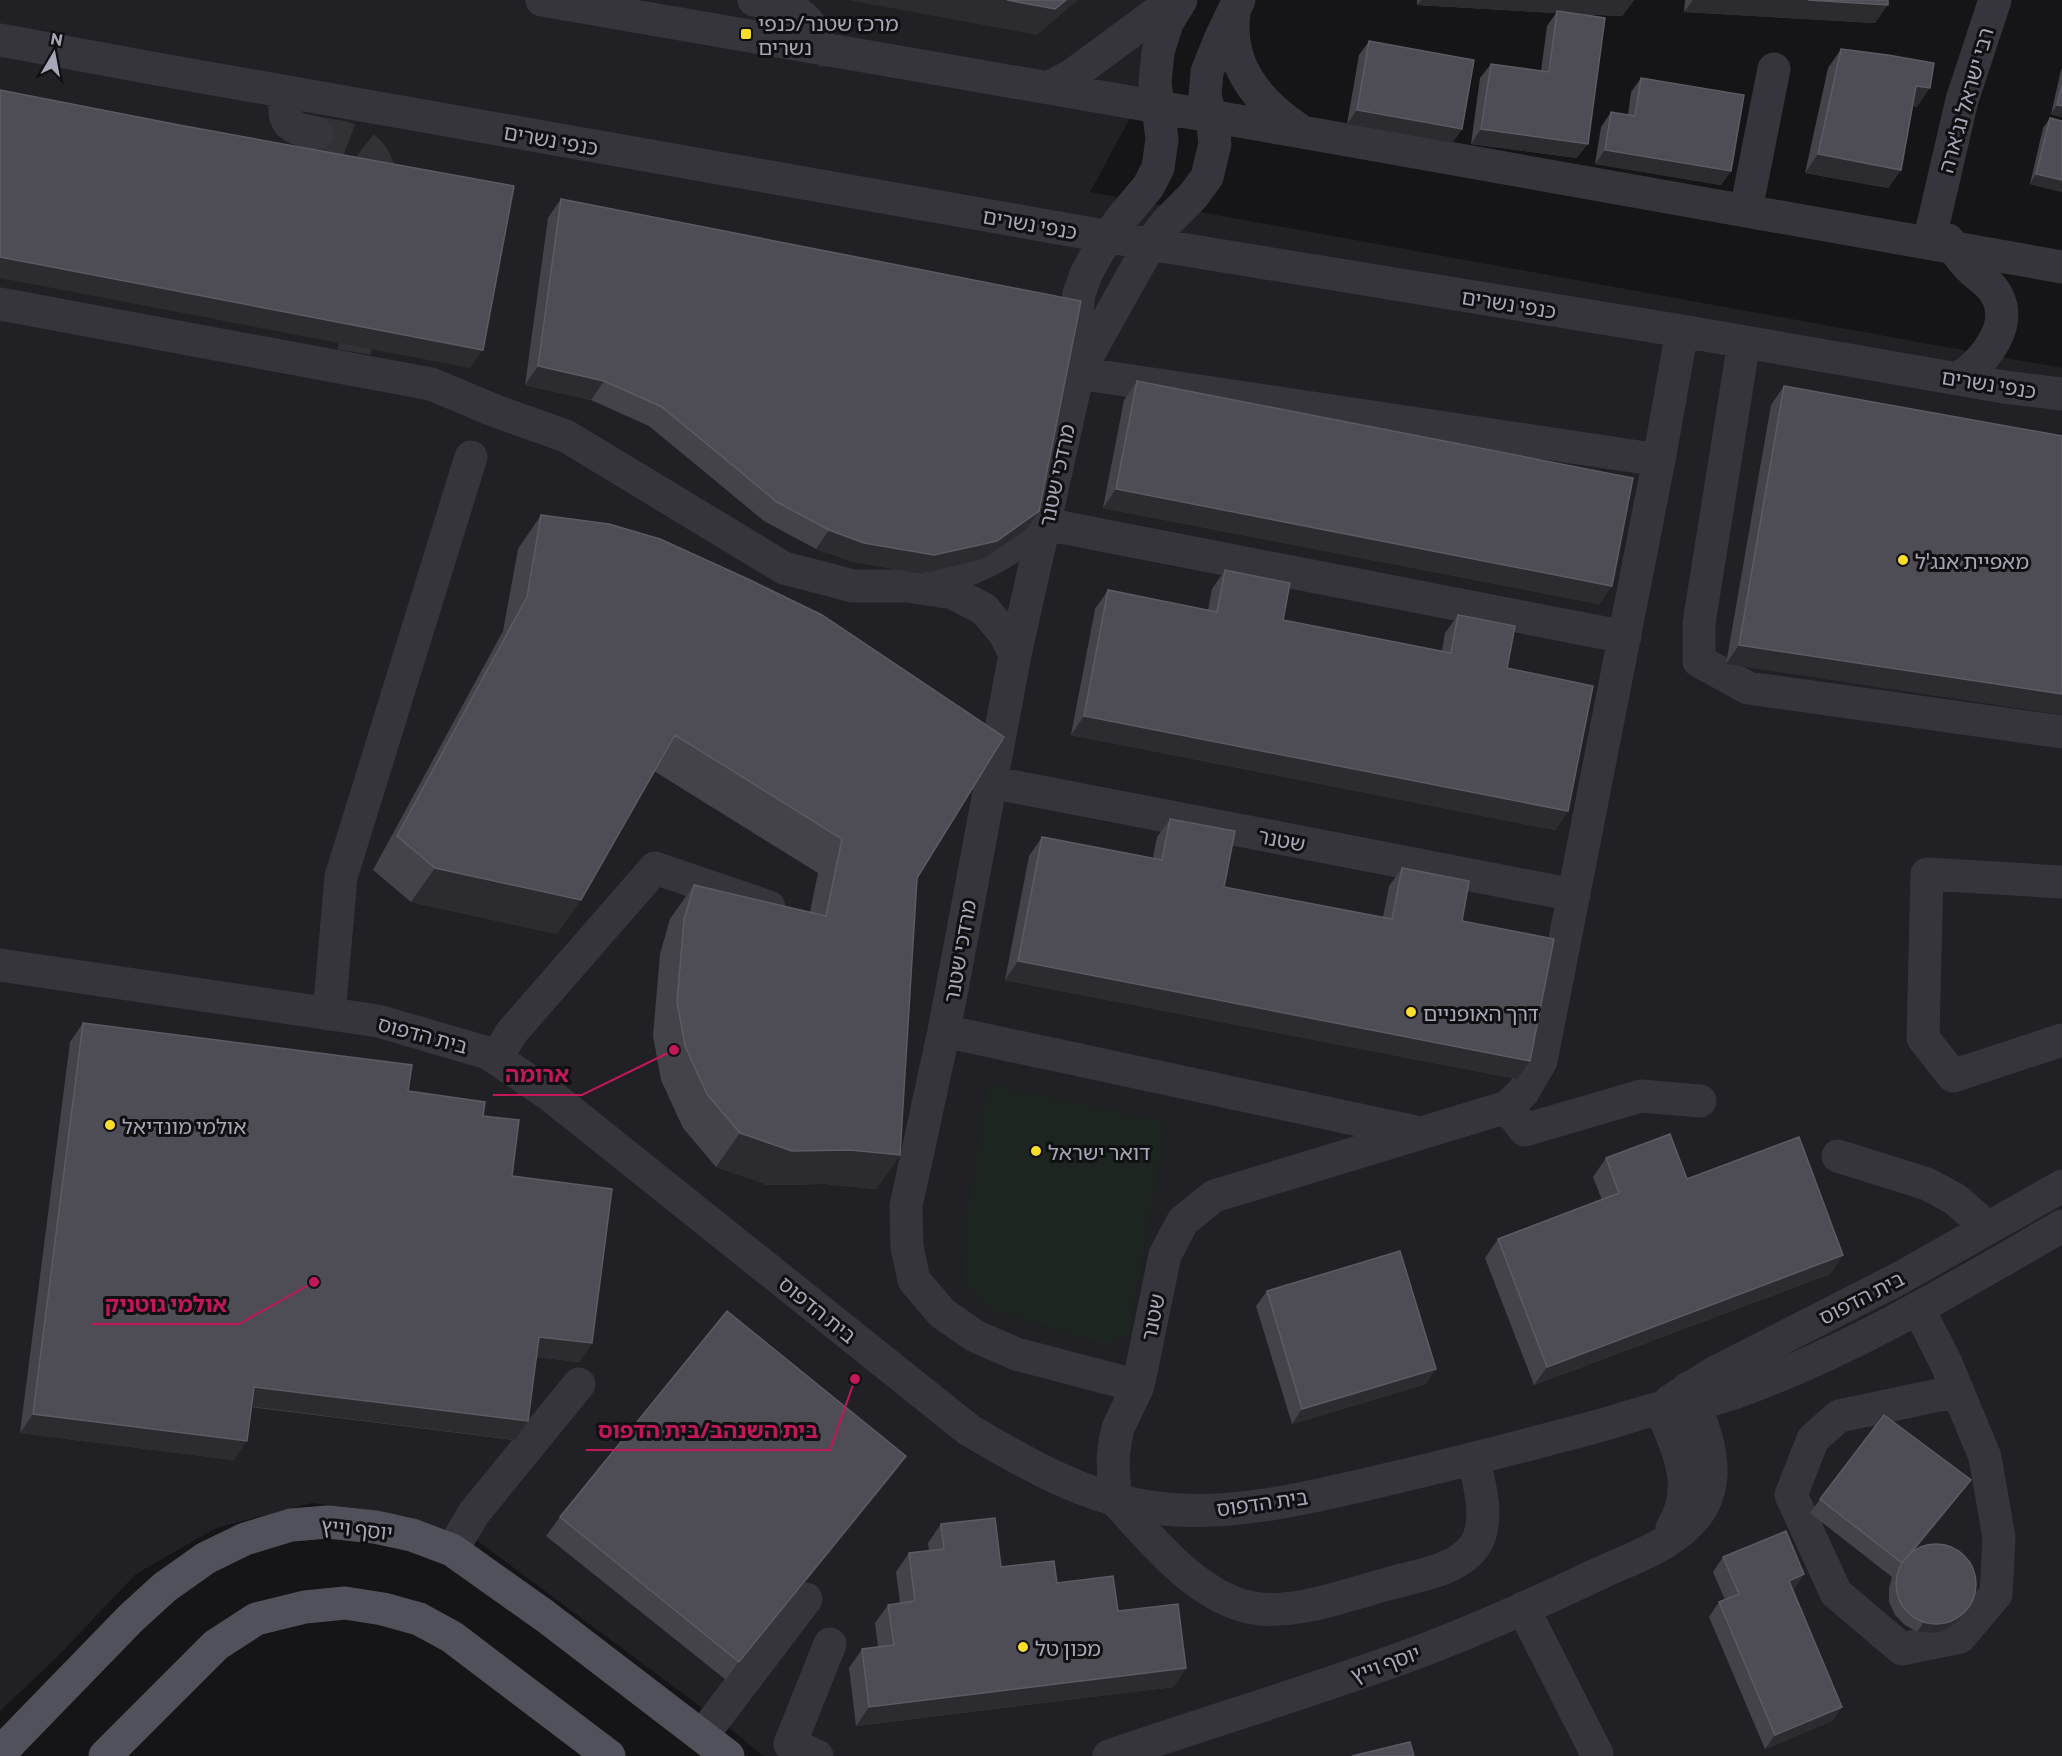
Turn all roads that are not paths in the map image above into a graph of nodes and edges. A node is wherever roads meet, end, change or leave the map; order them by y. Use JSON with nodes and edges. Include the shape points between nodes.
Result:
{"nodes":[{"id":1,"x":542,"y":0,"type":"edge"},
{"id":2,"x":754,"y":0,"type":"edge"},
{"id":3,"x":1174,"y":0,"type":"edge"},
{"id":4,"x":1180,"y":0,"type":"edge"},
{"id":5,"x":1995,"y":0,"type":"edge"},
{"id":6,"x":1237,"y":3,"type":"edge"},
{"id":7,"x":0,"y":40,"type":"edge"},
{"id":8,"x":824,"y":50,"type":"junction"},
{"id":9,"x":1774,"y":69,"type":"dead end"},
{"id":10,"x":1048,"y":88,"type":"junction"},
{"id":11,"x":286,"y":92,"type":"junction"},
{"id":12,"x":1159,"y":107,"type":"junction"},
{"id":13,"x":1211,"y":116,"type":"junction"},
{"id":14,"x":1302,"y":132,"type":"junction"},
{"id":15,"x":317,"y":133,"type":"tunnel mouth"},
{"id":16,"x":1746,"y":210,"type":"junction"},
{"id":17,"x":1108,"y":236,"type":"junction"},
{"id":18,"x":1150,"y":244,"type":"junction"},
{"id":19,"x":1940,"y":244,"type":"junction"},
{"id":20,"x":2062,"y":267,"type":"edge"},
{"id":21,"x":0,"y":304,"type":"edge"},
{"id":22,"x":1682,"y":331,"type":"junction"},
{"id":23,"x":1744,"y":342,"type":"junction"},
{"id":24,"x":1078,"y":373,"type":"junction"},
{"id":25,"x":1958,"y":379,"type":"junction"},
{"id":26,"x":2062,"y":394,"type":"edge"},
{"id":27,"x":471,"y":457,"type":"dead end"},
{"id":28,"x":1659,"y":460,"type":"junction"},
{"id":29,"x":1045,"y":524,"type":"junction"},
{"id":30,"x":907,"y":586,"type":"junction"},
{"id":31,"x":1625,"y":637,"type":"junction"},
{"id":32,"x":1015,"y":655,"type":"junction"},
{"id":33,"x":2062,"y":732,"type":"edge"},
{"id":34,"x":990,"y":782,"type":"junction"},
{"id":35,"x":2062,"y":882,"type":"edge"},
{"id":36,"x":1574,"y":895,"type":"junction"},
{"id":37,"x":797,"y":916,"type":"edge"},
{"id":38,"x":0,"y":965,"type":"edge"},
{"id":39,"x":329,"y":1014,"type":"junction"},
{"id":40,"x":944,"y":1031,"type":"junction"},
{"id":41,"x":2062,"y":1040,"type":"edge"},
{"id":42,"x":496,"y":1058,"type":"junction"},
{"id":43,"x":1700,"y":1101,"type":"dead end"},
{"id":44,"x":1507,"y":1107,"type":"junction"},
{"id":45,"x":1422,"y":1134,"type":"junction"},
{"id":46,"x":1838,"y":1156,"type":"dead end"},
{"id":47,"x":2062,"y":1186,"type":"edge"},
{"id":48,"x":2062,"y":1226,"type":"edge"},
{"id":49,"x":1988,"y":1228,"type":"junction"},
{"id":50,"x":1918,"y":1308,"type":"junction"},
{"id":51,"x":579,"y":1384,"type":"dead end"},
{"id":52,"x":1138,"y":1386,"type":"junction"},
{"id":53,"x":1958,"y":1391,"type":"junction"},
{"id":54,"x":1691,"y":1396,"type":"junction"},
{"id":55,"x":1661,"y":1408,"type":"junction"},
{"id":56,"x":1474,"y":1459,"type":"junction"},
{"id":57,"x":1114,"y":1500,"type":"junction"},
{"id":58,"x":1653,"y":1548,"type":"junction"},
{"id":59,"x":452,"y":1550,"type":"junction"},
{"id":60,"x":806,"y":1599,"type":"edge"},
{"id":61,"x":1523,"y":1608,"type":"junction"},
{"id":62,"x":830,"y":1644,"type":"dead end"},
{"id":63,"x":702,"y":1736,"type":"junction"},
{"id":64,"x":0,"y":1753,"type":"edge"},
{"id":65,"x":1597,"y":1754,"type":"dead end"},
{"id":66,"x":105,"y":1756,"type":"edge"},
{"id":67,"x":609,"y":1756,"type":"edge"},
{"id":68,"x":728,"y":1756,"type":"edge"},
{"id":69,"x":817,"y":1756,"type":"edge"},
{"id":70,"x":1109,"y":1756,"type":"edge"}],
"edges":[{"from":1,"to":8,"type":"street"},
{"from":2,"to":8,"type":"street","via":[[799,13],[813,28]]},
{"from":3,"to":10,"type":"street","via":[[1071,76]]},
{"from":4,"to":12,"type":"street","name":"מרדכי שטנר","via":[[1167,23],[1158,52],[1155,82]]},
{"from":5,"to":19,"type":"street","name":"רבי ישראל נג'ארה","via":[[1962,100],[1938,201]]},
{"from":6,"to":13,"type":"street","name":"מרדכי שטנר","via":[[1207,72],[1205,96]]},
{"from":6,"to":14,"type":"street","via":[[1233,43],[1245,75],[1266,105]]},
{"from":7,"to":11,"type":"street","name":"כנפי נשרים"},
{"from":8,"to":10,"type":"street"},
{"from":9,"to":16,"type":"street"},
{"from":10,"to":12,"type":"street"},
{"from":11,"to":15,"type":"street","via":[[285,119],[298,130]]},
{"from":11,"to":17,"type":"street","name":"כנפי נשרים"},
{"from":12,"to":13,"type":"street"},
{"from":12,"to":17,"type":"street","name":"מרדכי שטנר","via":[[1162,147],[1155,174]]},
{"from":13,"to":14,"type":"street"},
{"from":13,"to":18,"type":"street","name":"מרדכי שטנר","via":[[1215,144],[1207,177]]},
{"from":14,"to":16,"type":"street"},
{"from":16,"to":19,"type":"street"},
{"from":17,"to":18,"type":"street","name":"כנפי נשרים"},
{"from":17,"to":24,"type":"street","name":"מרדכי שטנר","via":[[1079,294]]},
{"from":18,"to":22,"type":"street","name":"כנפי נשרים"},
{"from":18,"to":24,"type":"street","name":"מרדכי שטנר"},
{"from":19,"to":20,"type":"street"},
{"from":19,"to":25,"type":"street","name":"רבי ישראל נג'ארה","via":[[1992,288],[2001,314],[1999,331],[1988,352]]},
{"from":21,"to":30,"type":"street","via":[[352,360],[431,384],[566,436],[784,568],[853,586]]},
{"from":22,"to":23,"type":"street","name":"כנפי נשרים"},
{"from":22,"to":28,"type":"street"},
{"from":23,"to":25,"type":"street","name":"כנפי נשרים"},
{"from":23,"to":33,"type":"street","via":[[1700,623],[1699,661],[1748,688]]},
{"from":24,"to":28,"type":"street"},
{"from":24,"to":29,"type":"street","name":"מרדכי שטנר"},
{"from":25,"to":26,"type":"street","name":"כנפי נשרים"},
{"from":27,"to":39,"type":"street","via":[[340,877]]},
{"from":28,"to":31,"type":"street"},
{"from":29,"to":30,"type":"street","via":[[987,563],[946,578]]},
{"from":29,"to":31,"type":"street"},
{"from":29,"to":32,"type":"street","name":"מרדכי שטנר"},
{"from":30,"to":32,"type":"street","via":[[953,593],[984,609],[1005,634]]},
{"from":31,"to":36,"type":"street"},
{"from":32,"to":34,"type":"street","name":"מרדכי שטנר"},
{"from":34,"to":36,"type":"street","name":"שטנר"},
{"from":34,"to":40,"type":"street","name":"מרדכי שטנר"},
{"from":35,"to":41,"type":"street","via":[[1927,874],[1923,1038],[1953,1076]]},
{"from":36,"to":44,"type":"street","via":[[1541,1061],[1523,1092]]},
{"from":37,"to":42,"type":"street","via":[[655,868],[513,1032]]},
{"from":38,"to":39,"type":"street","name":"בית הדפוס"},
{"from":39,"to":42,"type":"street","name":"בית הדפוס","via":[[378,1021]]},
{"from":40,"to":45,"type":"street","name":"שטנר"},
{"from":40,"to":52,"type":"street","name":"מרדכי שטנר","via":[[906,1206],[907,1247],[914,1280],[942,1313],[975,1336],[1016,1354]]},
{"from":42,"to":57,"type":"street","name":"בית הדפוס","via":[[550,1095],[969,1430],[1030,1466]]},
{"from":43,"to":44,"type":"street","via":[[1641,1096],[1525,1130]]},
{"from":44,"to":45,"type":"street","name":"שטנר"},
{"from":45,"to":52,"type":"street","name":"שטנר","via":[[1214,1196],[1183,1221],[1166,1255]]},
{"from":46,"to":49,"type":"street","via":[[1928,1184]]},
{"from":47,"to":49,"type":"street","name":"בית הדפוס"},
{"from":48,"to":50,"type":"street","name":"בית הדפוס"},
{"from":49,"to":54,"type":"street","name":"בית הדפוס","via":[[1900,1278],[1741,1358]]},
{"from":50,"to":53,"type":"street"},
{"from":50,"to":54,"type":"street","name":"בית הדפוס","via":[[1793,1370],[1725,1396]]},
{"from":51,"to":59,"type":"street","via":[[474,1513]]},
{"from":52,"to":57,"type":"street","via":[[1115,1442]]},
{"from":53,"to":53,"type":"street","via":[[1985,1457],[2000,1538],[1996,1594],[1960,1637],[1902,1649],[1836,1593],[1791,1495],[1813,1439],[1839,1416]]},
{"from":54,"to":55,"type":"street","name":"בית הדפוס"},
{"from":54,"to":58,"type":"street","name":"יוסף וייץ","via":[[1711,1452],[1708,1491],[1699,1512],[1684,1528]]},
{"from":55,"to":56,"type":"street","name":"בית הדפוס"},
{"from":55,"to":58,"type":"street","name":"יוסף וייץ","via":[[1682,1464],[1684,1498],[1680,1515]]},
{"from":56,"to":57,"type":"street","name":"בית הדפוס","via":[[1312,1496],[1245,1506],[1190,1512]]},
{"from":56,"to":57,"type":"street","via":[[1483,1522],[1478,1541],[1466,1556],[1444,1568],[1291,1607],[1249,1607],[1210,1590],[1174,1563]]},
{"from":58,"to":61,"type":"street","name":"יוסף וייץ"},
{"from":59,"to":63,"type":"main road","name":"יוסף וייץ"},
{"from":59,"to":64,"type":"main road","name":"יוסף וייץ","via":[[412,1534],[328,1522],[291,1525],[245,1539],[206,1558],[165,1587]]},
{"from":60,"to":63,"type":"street"},
{"from":61,"to":65,"type":"street"},
{"from":61,"to":70,"type":"street","name":"יוסף וייץ","via":[[1403,1657]]},
{"from":62,"to":69,"type":"street","via":[[790,1744]]},
{"from":63,"to":68,"type":"main road","name":"יוסף וייץ"},
{"from":66,"to":67,"type":"main road","via":[[216,1645],[256,1619],[305,1607],[345,1603],[419,1619],[452,1637]]}]}
